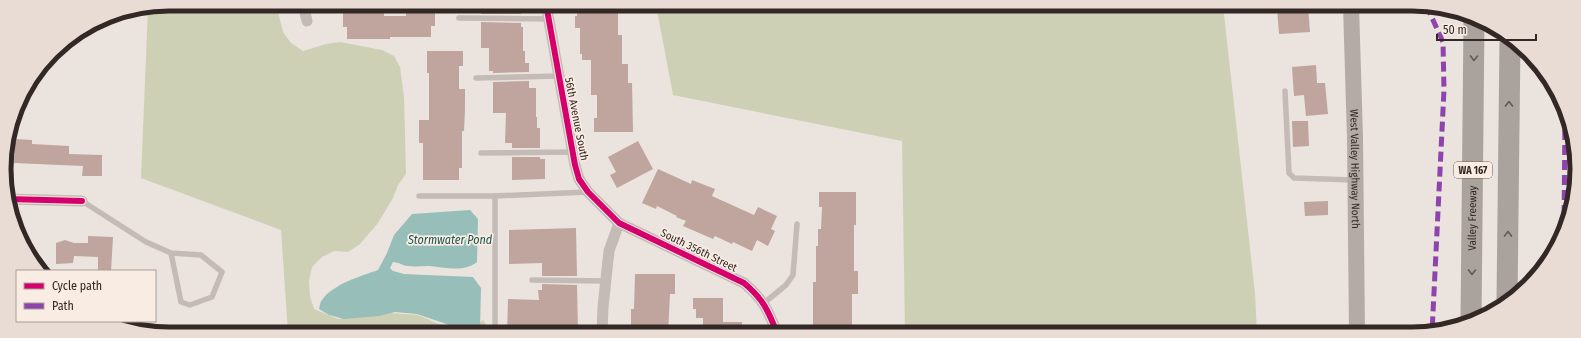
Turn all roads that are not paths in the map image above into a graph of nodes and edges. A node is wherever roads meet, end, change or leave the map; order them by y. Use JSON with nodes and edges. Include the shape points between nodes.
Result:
{"nodes":[{"id":1,"x":305,"y":11,"type":"edge"},
{"id":2,"x":547,"y":11,"type":"edge"},
{"id":3,"x":1351,"y":11,"type":"edge"},
{"id":4,"x":459,"y":18,"type":"dead end"},
{"id":5,"x":549,"y":19,"type":"junction"},
{"id":6,"x":308,"y":21,"type":"dead end"},
{"id":7,"x":1474,"y":24,"type":"edge"},
{"id":8,"x":1510,"y":45,"type":"edge"},
{"id":9,"x":559,"y":76,"type":"junction"},
{"id":10,"x":476,"y":78,"type":"dead end"},
{"id":11,"x":1285,"y":91,"type":"dead end"},
{"id":12,"x":573,"y":152,"type":"junction"},
{"id":13,"x":481,"y":153,"type":"dead end"},
{"id":14,"x":1356,"y":180,"type":"junction"},
{"id":15,"x":588,"y":192,"type":"junction"},
{"id":16,"x":419,"y":196,"type":"dead end"},
{"id":17,"x":495,"y":196,"type":"junction"},
{"id":18,"x":14,"y":199,"type":"edge"},
{"id":19,"x":82,"y":202,"type":"joint"},
{"id":20,"x":619,"y":223,"type":"junction"},
{"id":21,"x":797,"y":224,"type":"dead end"},
{"id":22,"x":171,"y":253,"type":"junction"},
{"id":23,"x":532,"y":280,"type":"dead end"},
{"id":24,"x":606,"y":281,"type":"junction"},
{"id":25,"x":1507,"y":295,"type":"edge"},
{"id":26,"x":764,"y":303,"type":"junction"},
{"id":27,"x":1471,"y":315,"type":"edge"},
{"id":28,"x":495,"y":326,"type":"dead end"},
{"id":29,"x":602,"y":327,"type":"edge"},
{"id":30,"x":774,"y":327,"type":"edge"},
{"id":31,"x":1357,"y":327,"type":"edge"}],
"edges":[{"from":1,"to":6,"type":"street"},
{"from":2,"to":5,"type":"street","name":"56th Avenue South"},
{"from":3,"to":14,"type":"main road","name":"West Valley Highway North"},
{"from":4,"to":5,"type":"lane"},
{"from":5,"to":9,"type":"street","name":"56th Avenue South"},
{"from":7,"to":27,"type":"highway","name":"Valley Freeway","number":"WA 167","one_way":true},
{"from":25,"to":8,"type":"highway","number":"WA 167","one_way":true},
{"from":9,"to":10,"type":"lane"},
{"from":9,"to":12,"type":"street","name":"56th Avenue South"},
{"from":11,"to":14,"type":"lane","via":[[1288,172],[1294,178]]},
{"from":12,"to":13,"type":"lane"},
{"from":12,"to":15,"type":"street","name":"56th Avenue South","via":[[579,179]]},
{"from":14,"to":31,"type":"main road","name":"West Valley Highway North"},
{"from":15,"to":17,"type":"lane"},
{"from":15,"to":20,"type":"street","name":"56th Avenue South"},
{"from":16,"to":17,"type":"lane"},
{"from":17,"to":28,"type":"lane"},
{"from":18,"to":19,"type":"street"},
{"from":19,"to":22,"type":"lane","via":[[146,242]]},
{"from":20,"to":24,"type":"street","via":[[609,251]]},
{"from":20,"to":26,"type":"street","name":"South 356th Street","via":[[744,283]]},
{"from":21,"to":26,"type":"lane","via":[[793,275],[786,285]]},
{"from":22,"to":22,"type":"lane","via":[[181,302],[190,305],[212,297],[222,272],[201,255]]},
{"from":23,"to":24,"type":"lane"},
{"from":24,"to":29,"type":"street"},
{"from":26,"to":30,"type":"street","name":"South 356th Street"}]}
